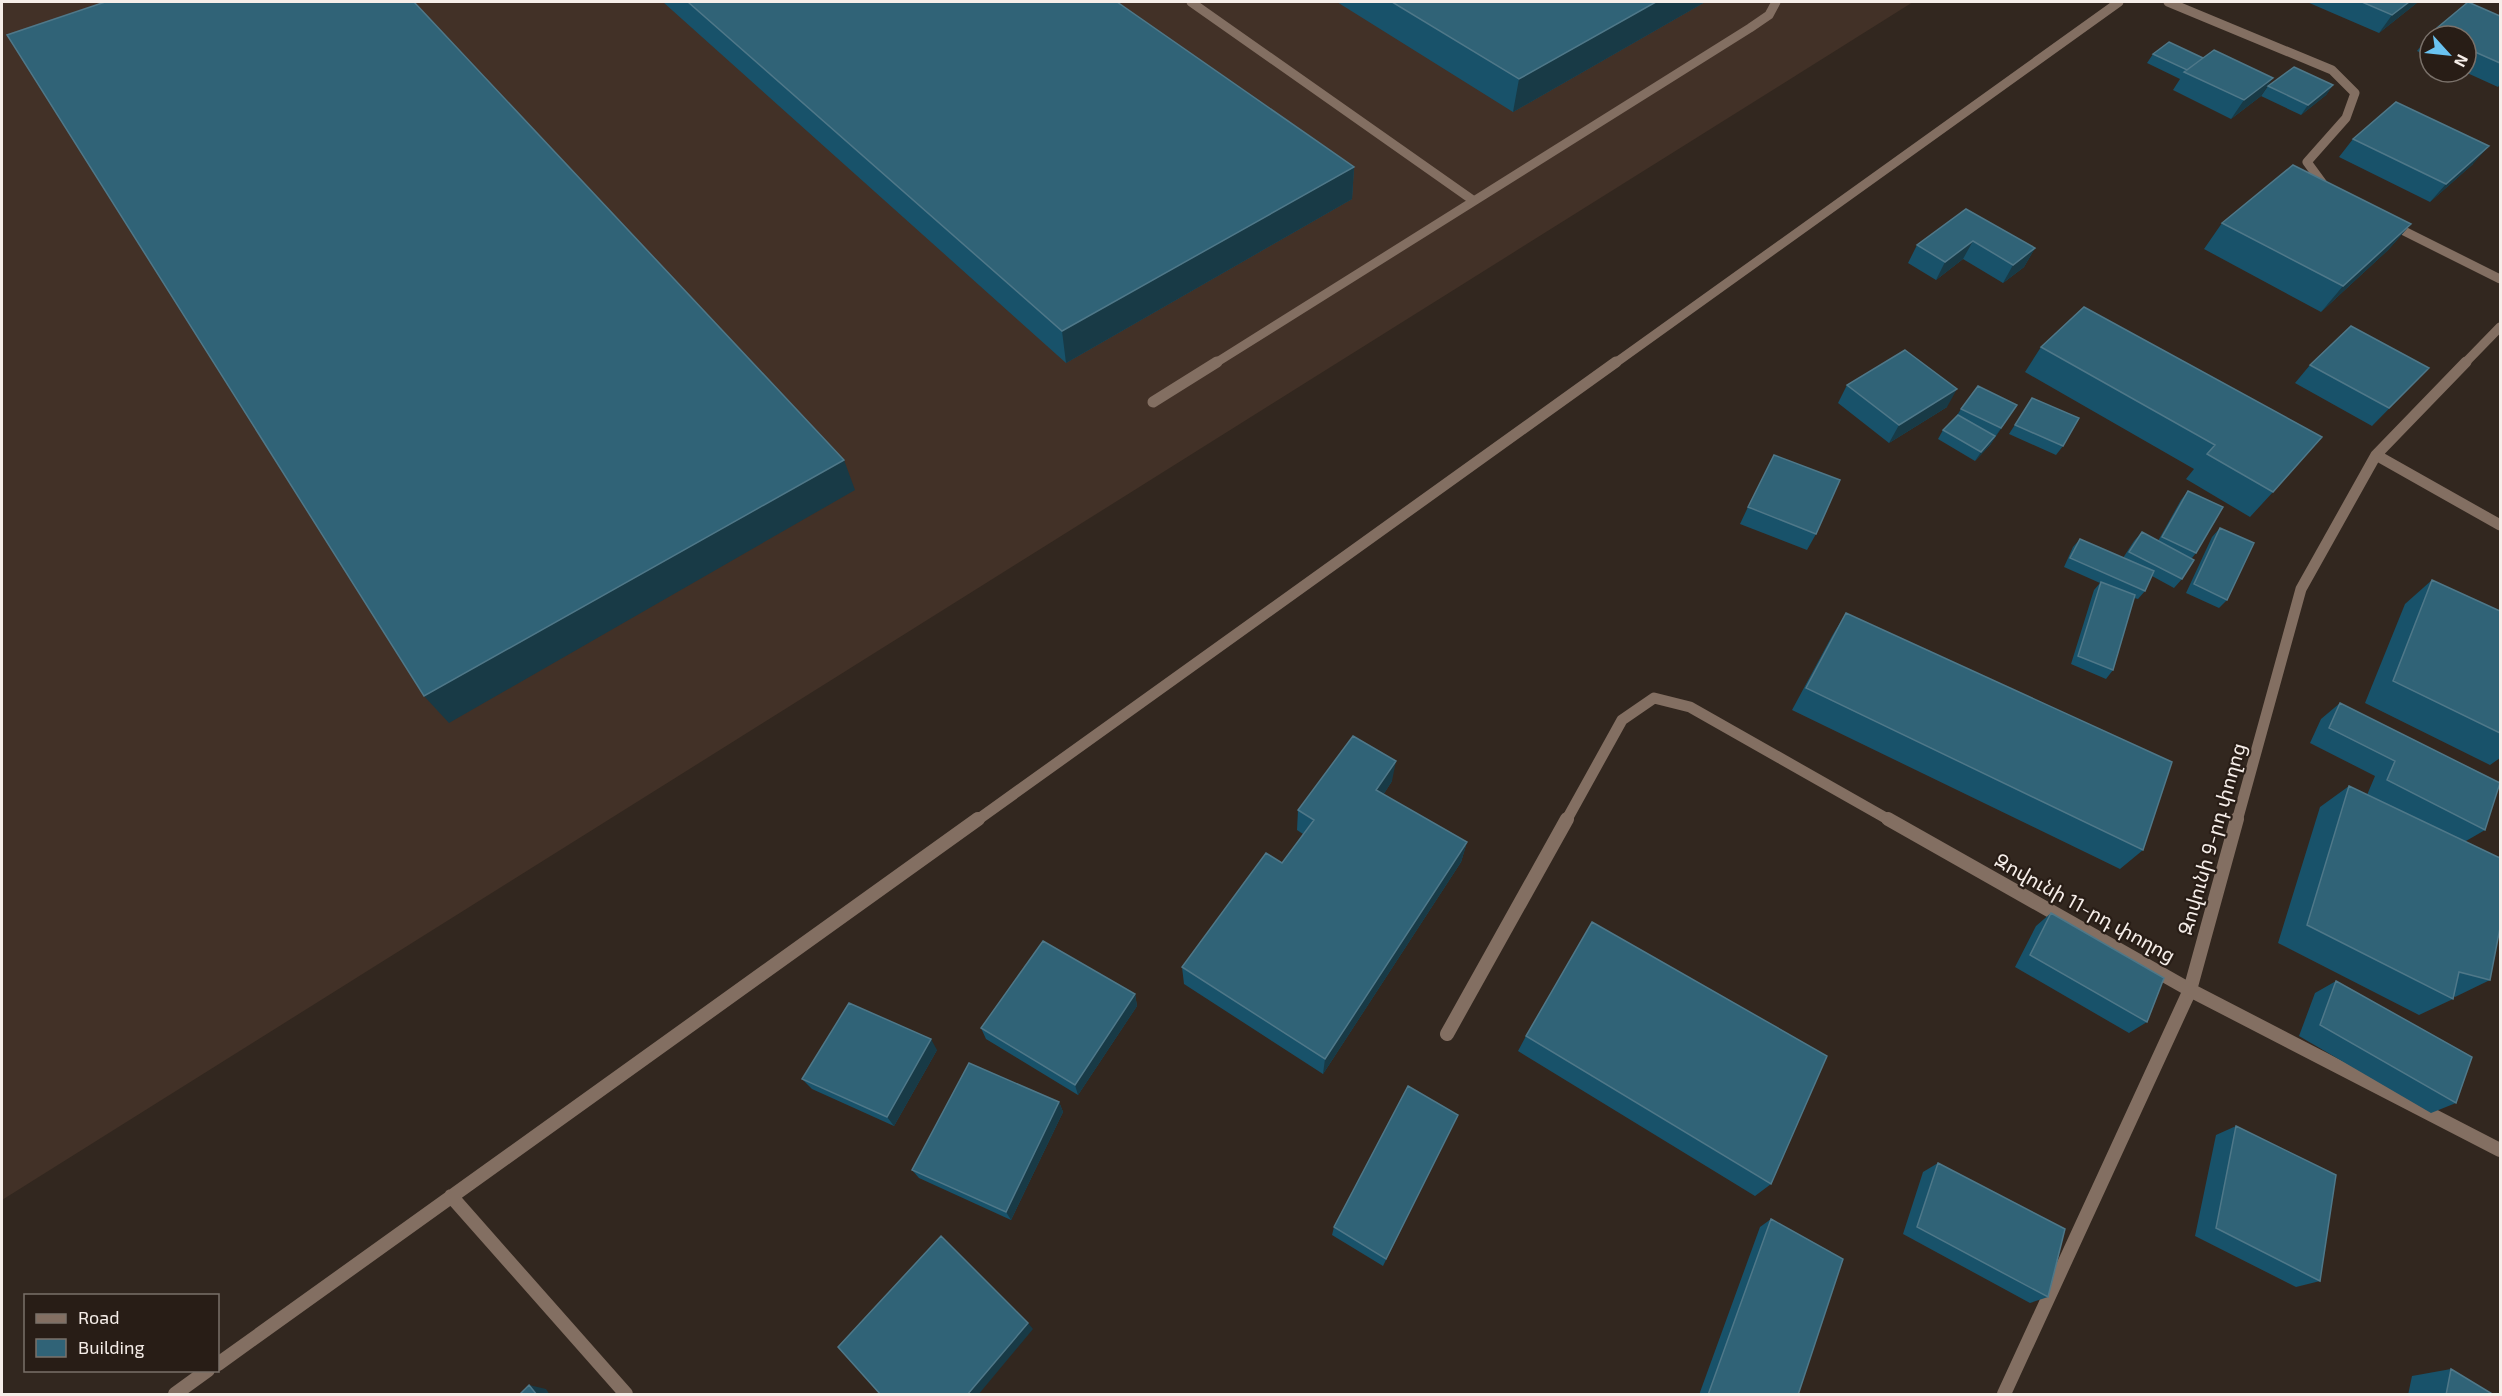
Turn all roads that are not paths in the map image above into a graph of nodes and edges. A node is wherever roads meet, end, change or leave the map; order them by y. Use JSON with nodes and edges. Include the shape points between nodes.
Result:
{"nodes":[{"id":1,"x":1191,"y":2,"type":"edge"},
{"id":2,"x":1776,"y":2,"type":"edge"},
{"id":3,"x":2119,"y":2,"type":"edge"},
{"id":4,"x":2168,"y":2,"type":"edge"},
{"id":5,"x":2342,"y":200,"type":"edge"},
{"id":6,"x":1474,"y":201,"type":"junction"},
{"id":7,"x":2384,"y":221,"type":"edge"},
{"id":8,"x":2500,"y":279,"type":"edge"},
{"id":9,"x":2500,"y":327,"type":"edge"},
{"id":10,"x":1153,"y":402,"type":"dead end"},
{"id":11,"x":2376,"y":455,"type":"junction"},
{"id":12,"x":2500,"y":525,"type":"edge"},
{"id":13,"x":2190,"y":990,"type":"junction"},
{"id":14,"x":1447,"y":1034,"type":"dead end"},
{"id":15,"x":2500,"y":1150,"type":"edge"},
{"id":16,"x":451,"y":1197,"type":"junction"},
{"id":17,"x":219,"y":1363,"type":"edge"},
{"id":18,"x":207,"y":1372,"type":"edge"},
{"id":19,"x":175,"y":1395,"type":"edge"},
{"id":20,"x":626,"y":1395,"type":"edge"},
{"id":21,"x":2004,"y":1395,"type":"edge"}],
"edges":[{"from":1,"to":6,"type":"street"},
{"from":2,"to":6,"type":"street","via":[[1769,15],[1750,28]]},
{"from":3,"to":16,"type":"street"},
{"from":4,"to":5,"type":"street","via":[[2332,70],[2355,93],[2346,118],[2307,162],[2331,195]]},
{"from":6,"to":10,"type":"street"},
{"from":7,"to":8,"type":"street"},
{"from":9,"to":11,"type":"street","name":"Զովունի 9-րդ փողոց"},
{"from":11,"to":12,"type":"street"},
{"from":11,"to":13,"type":"street","name":"Զովունի 9-րդ փողոց","via":[[2301,589]]},
{"from":13,"to":14,"type":"street","name":"Զովունի 11-րդ փողոց","via":[[1690,707],[1654,698],[1622,720]]},
{"from":13,"to":15,"type":"street","name":"Զովունի 11-րդ փողոց"},
{"from":13,"to":21,"type":"street","name":"Զովունի 9-րդ փողոց"},
{"from":16,"to":17,"type":"street"},
{"from":16,"to":20,"type":"street"},
{"from":18,"to":19,"type":"street"}]}
